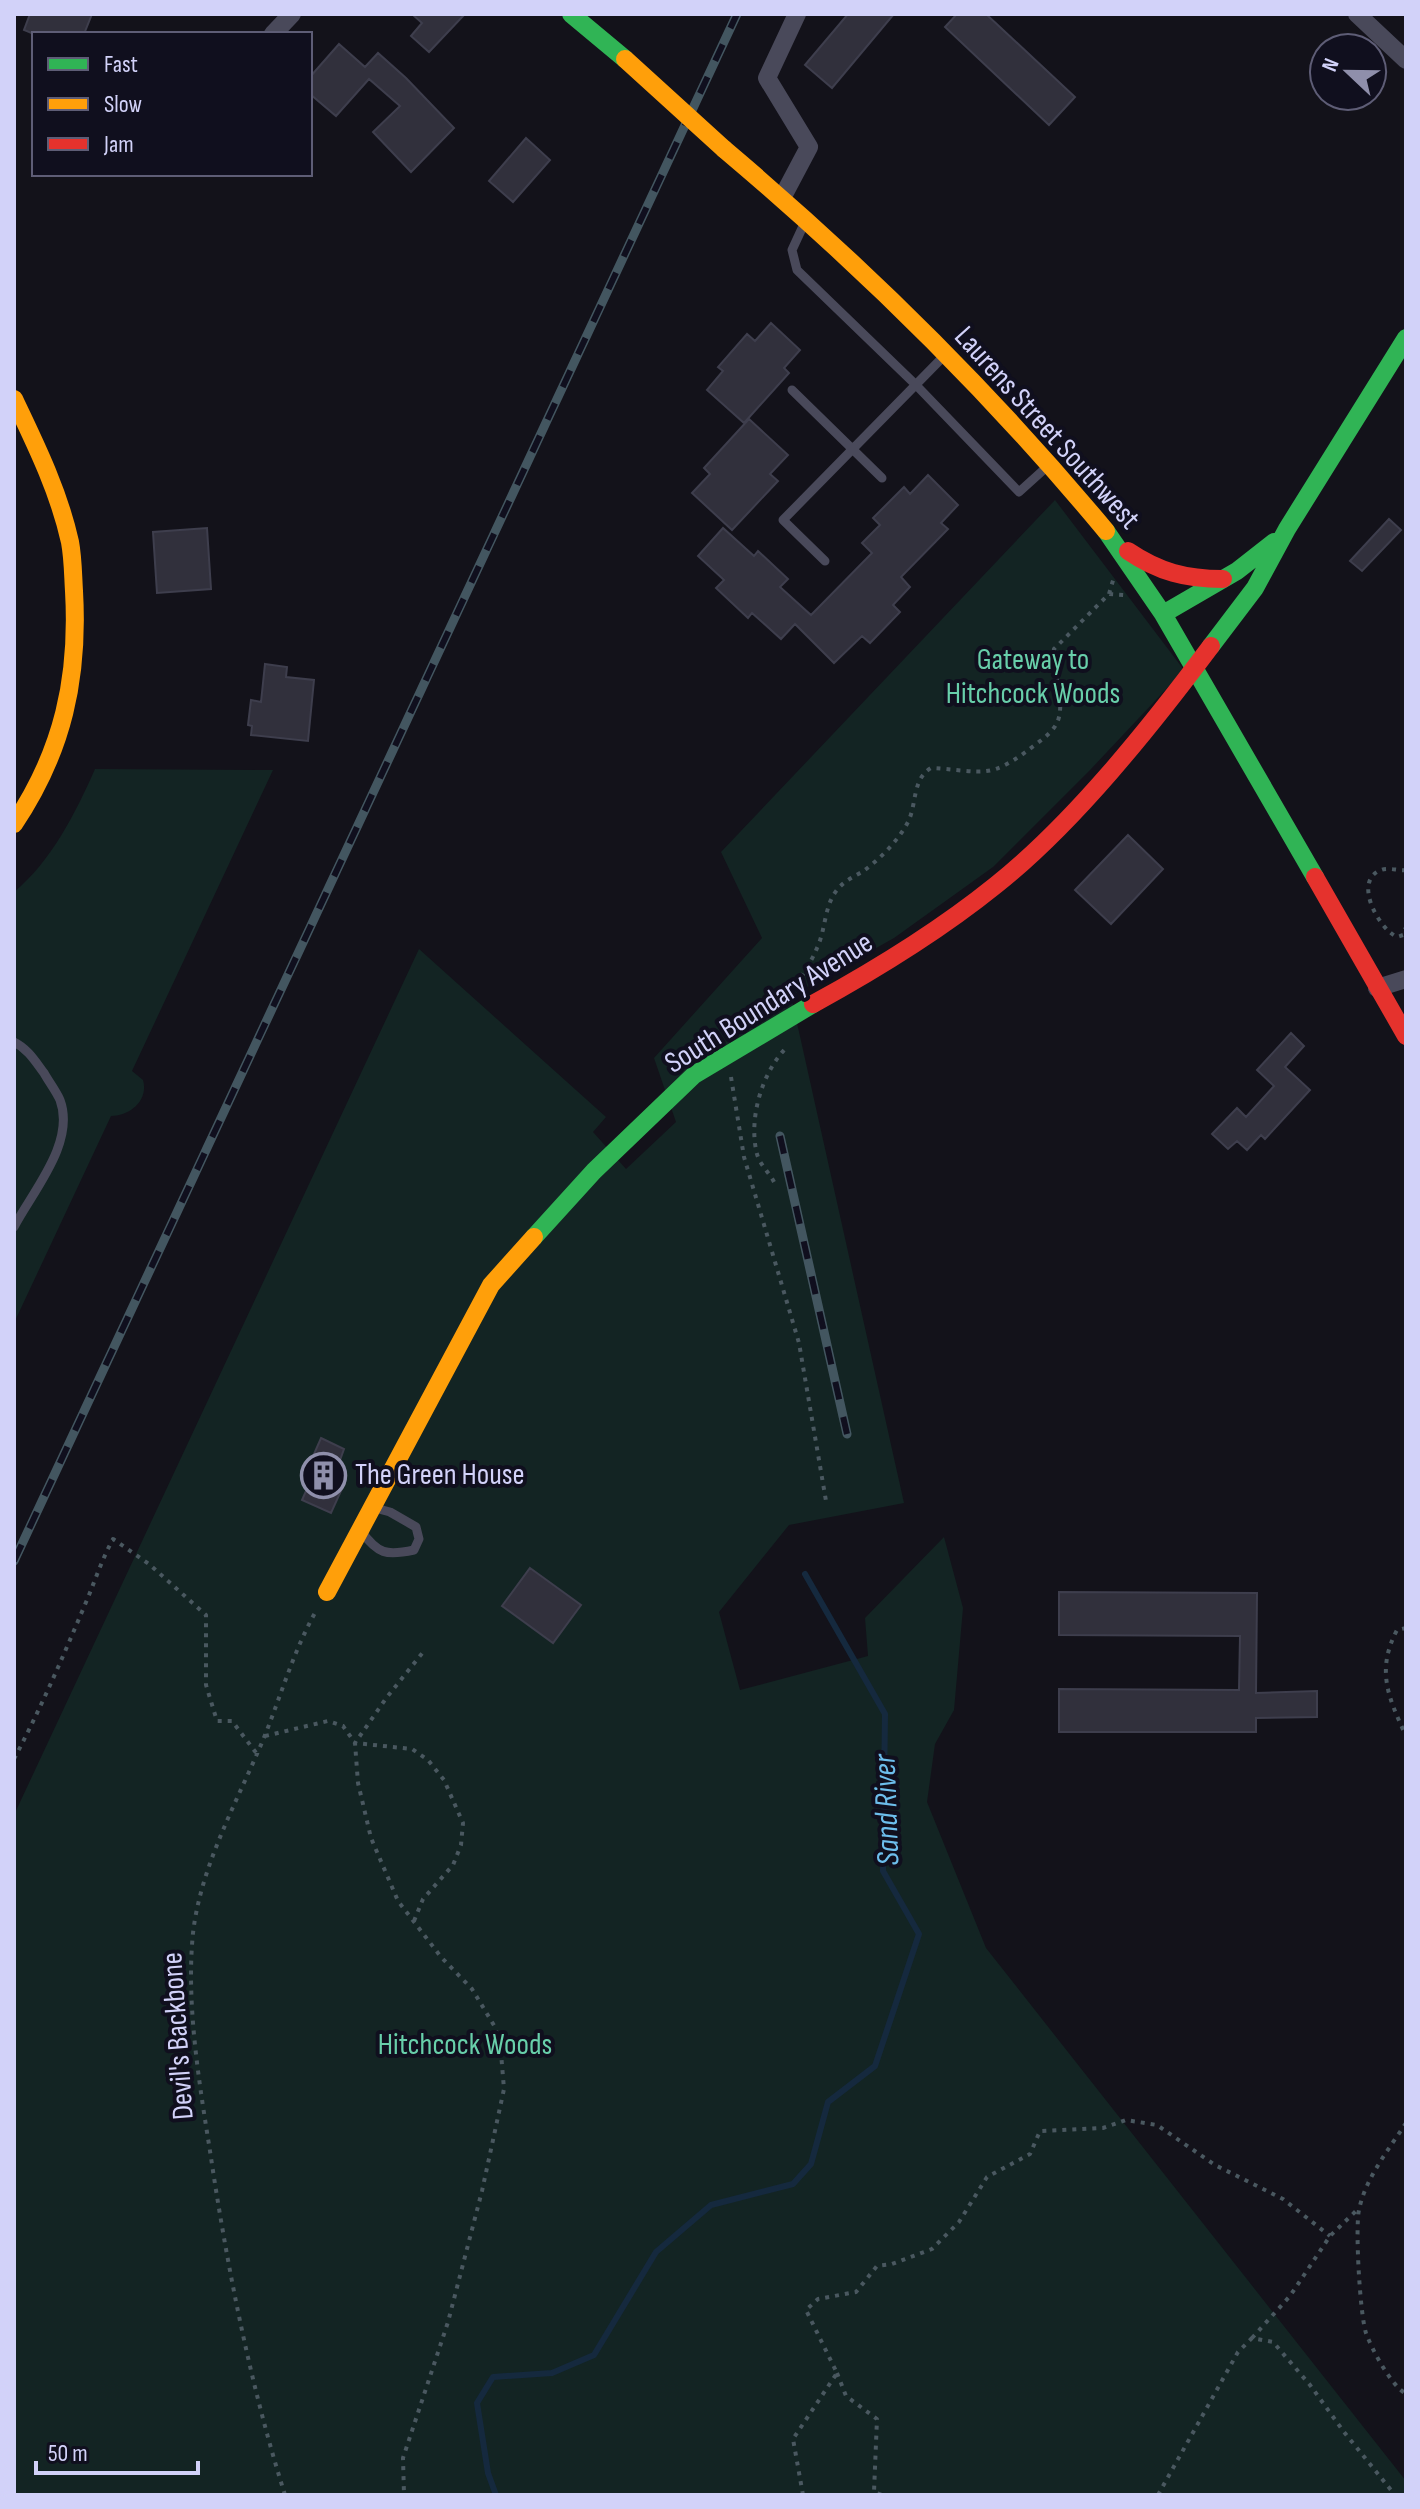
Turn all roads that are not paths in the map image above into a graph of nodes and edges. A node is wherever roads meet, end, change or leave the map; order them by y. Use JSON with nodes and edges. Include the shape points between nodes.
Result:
{"nodes":[{"id":1,"x":292,"y":14,"type":"edge"},
{"id":2,"x":571,"y":14,"type":"edge"},
{"id":3,"x":600,"y":14,"type":"edge"},
{"id":4,"x":797,"y":14,"type":"edge"},
{"id":5,"x":1357,"y":14,"type":"edge"},
{"id":6,"x":275,"y":32,"type":"edge"},
{"id":7,"x":625,"y":59,"type":"junction"},
{"id":8,"x":1406,"y":60,"type":"edge"},
{"id":9,"x":782,"y":198,"type":"junction"},
{"id":10,"x":806,"y":220,"type":"junction"},
{"id":11,"x":1406,"y":338,"type":"edge"},
{"id":12,"x":945,"y":356,"type":"junction"},
{"id":13,"x":1399,"y":359,"type":"edge"},
{"id":14,"x":916,"y":385,"type":"junction"},
{"id":15,"x":792,"y":390,"type":"dead end"},
{"id":16,"x":14,"y":399,"type":"edge"},
{"id":17,"x":852,"y":448,"type":"junction"},
{"id":18,"x":1050,"y":464,"type":"junction"},
{"id":19,"x":882,"y":478,"type":"dead end"},
{"id":20,"x":1287,"y":529,"type":"junction"},
{"id":21,"x":1117,"y":544,"type":"junction"},
{"id":22,"x":825,"y":561,"type":"dead end"},
{"id":23,"x":1223,"y":579,"type":"junction"},
{"id":24,"x":1163,"y":614,"type":"junction"},
{"id":25,"x":1194,"y":669,"type":"junction"},
{"id":26,"x":14,"y":824,"type":"edge"},
{"id":27,"x":1406,"y":979,"type":"edge"},
{"id":28,"x":1377,"y":988,"type":"junction"},
{"id":29,"x":1406,"y":1036,"type":"edge"},
{"id":30,"x":14,"y":1042,"type":"edge"},
{"id":31,"x":14,"y":1227,"type":"edge"},
{"id":32,"x":373,"y":1507,"type":"junction"},
{"id":33,"x":361,"y":1531,"type":"junction"},
{"id":34,"x":327,"y":1592,"type":"road end"}],
"edges":[{"from":1,"to":6,"type":"street"},
{"from":2,"to":7,"type":"street","name":"Laurens Street Southwest"},
{"from":3,"to":7,"type":"street","name":"Laurens Street Southwest"},
{"from":4,"to":9,"type":"street","via":[[767,78],[809,147]]},
{"from":5,"to":8,"type":"street"},
{"from":7,"to":9,"type":"street","name":"Laurens Street Southwest","bridge":true},
{"from":9,"to":10,"type":"street","name":"Laurens Street Southwest"},
{"from":10,"to":12,"type":"street","name":"Laurens Street Southwest"},
{"from":10,"to":14,"type":"lane","via":[[792,250],[797,270]]},
{"from":11,"to":13,"type":"street"},
{"from":12,"to":14,"type":"lane"},
{"from":12,"to":18,"type":"street","name":"Laurens Street Southwest"},
{"from":13,"to":20,"type":"street"},
{"from":14,"to":17,"type":"lane"},
{"from":14,"to":18,"type":"lane","via":[[1019,492]]},
{"from":15,"to":17,"type":"lane"},
{"from":16,"to":26,"type":"street","via":[[42,455],[69,538],[76,649],[65,715],[46,771]]},
{"from":17,"to":19,"type":"lane"},
{"from":17,"to":22,"type":"lane","via":[[783,520]]},
{"from":18,"to":21,"type":"street","name":"Laurens Street Southwest"},
{"from":20,"to":23,"type":"street"},
{"from":20,"to":25,"type":"street","name":"South Boundary Avenue","via":[[1255,588]]},
{"from":21,"to":23,"type":"street","via":[[1175,577]]},
{"from":21,"to":24,"type":"street","name":"Laurens Street Southwest"},
{"from":23,"to":24,"type":"street"},
{"from":24,"to":25,"type":"street","name":"Laurens Street Southwest"},
{"from":25,"to":28,"type":"street","name":"Laurens Street Southwest"},
{"from":25,"to":32,"type":"street","name":"South Boundary Avenue","via":[[1076,809],[998,884],[873,971],[694,1075],[594,1171],[491,1285]]},
{"from":27,"to":28,"type":"street"},
{"from":28,"to":29,"type":"street","name":"Laurens Street Southwest"},
{"from":30,"to":31,"type":"lane","via":[[24,1047],[51,1084],[61,1102],[63,1124],[53,1159]]},
{"from":32,"to":33,"type":"street","name":"South Boundary Avenue"},
{"from":32,"to":33,"type":"lane","via":[[416,1527],[419,1539],[414,1550],[396,1554],[374,1549]]},
{"from":33,"to":34,"type":"street","name":"South Boundary Avenue"}]}
